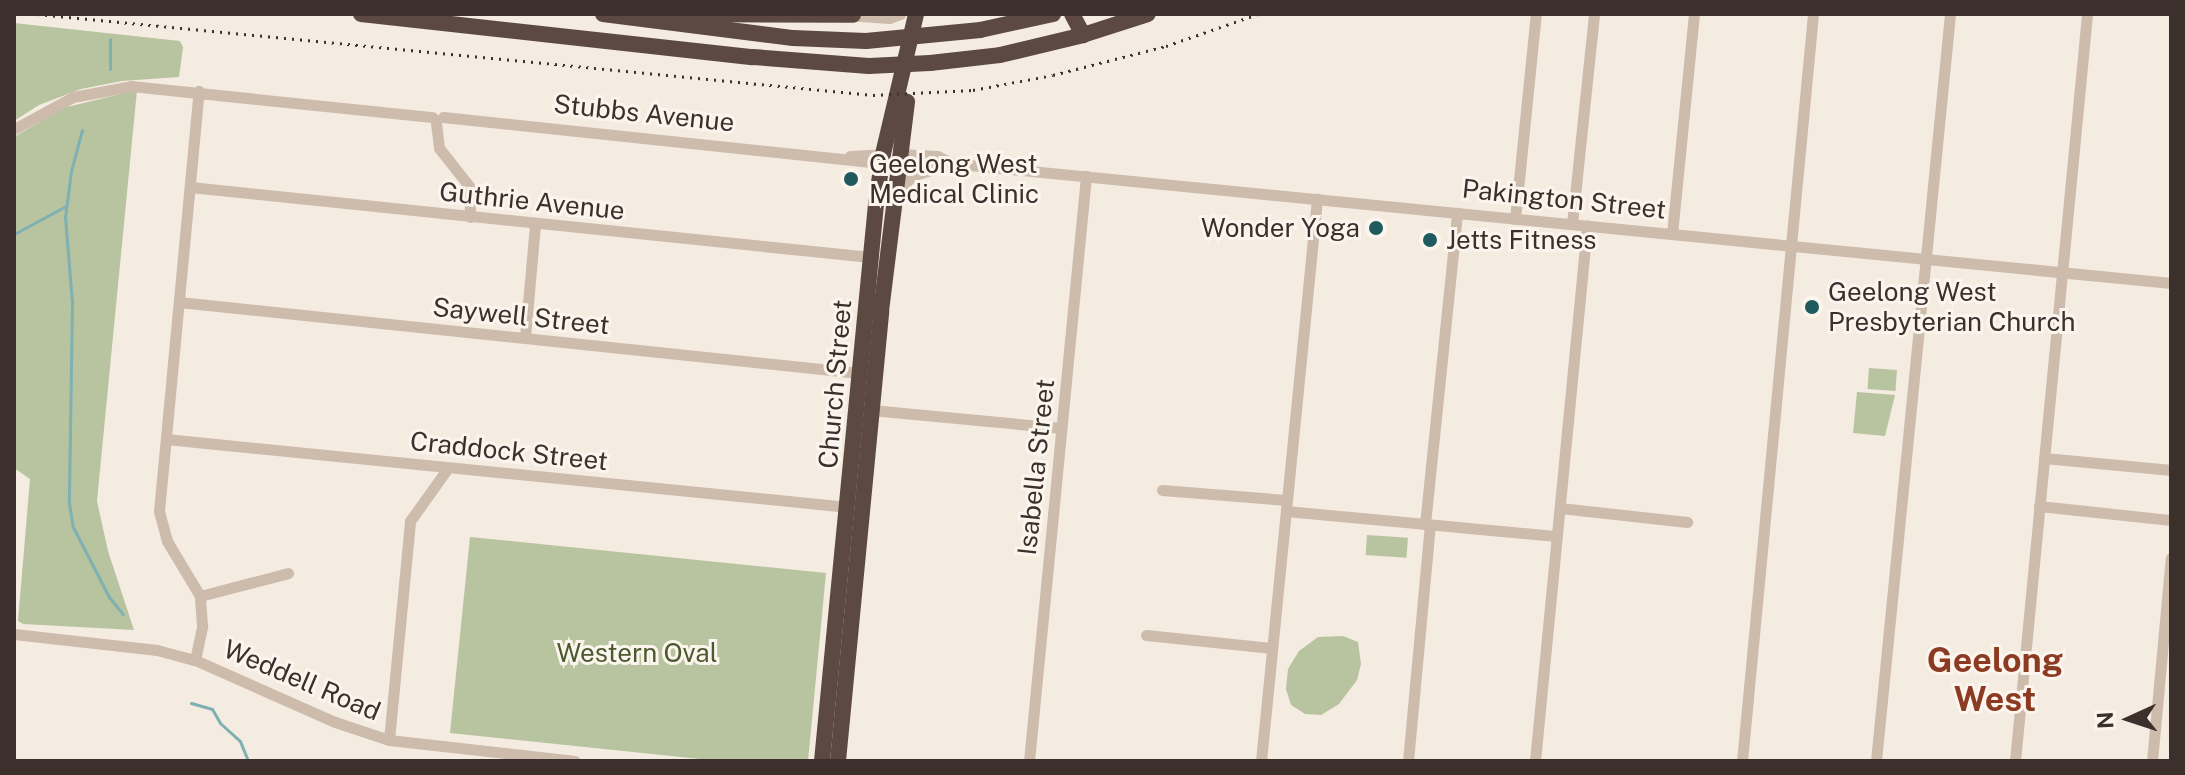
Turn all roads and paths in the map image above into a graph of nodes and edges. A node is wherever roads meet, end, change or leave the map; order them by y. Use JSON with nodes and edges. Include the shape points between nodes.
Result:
{"nodes":[{"id":1,"x":361,"y":14,"type":"edge"},
{"id":2,"x":603,"y":14,"type":"edge"},
{"id":3,"x":900,"y":14,"type":"edge"},
{"id":4,"x":916,"y":14,"type":"edge"},
{"id":5,"x":926,"y":14,"type":"edge"},
{"id":6,"x":1009,"y":14,"type":"edge"},
{"id":7,"x":1053,"y":14,"type":"edge"},
{"id":8,"x":1072,"y":14,"type":"edge"},
{"id":9,"x":1082,"y":14,"type":"edge"},
{"id":10,"x":1148,"y":14,"type":"edge"},
{"id":11,"x":1536,"y":14,"type":"edge"},
{"id":12,"x":1594,"y":14,"type":"edge"},
{"id":13,"x":1694,"y":14,"type":"edge"},
{"id":14,"x":1813,"y":14,"type":"edge"},
{"id":15,"x":1950,"y":14,"type":"edge"},
{"id":16,"x":2087,"y":14,"type":"edge"},
{"id":17,"x":623,"y":15,"type":"edge"},
{"id":18,"x":848,"y":15,"type":"edge"},
{"id":19,"x":941,"y":35,"type":"junction"},
{"id":20,"x":1083,"y":35,"type":"junction"},
{"id":21,"x":199,"y":91,"type":"junction"},
{"id":22,"x":901,"y":106,"type":"junction"},
{"id":23,"x":437,"y":119,"type":"junction"},
{"id":24,"x":14,"y":129,"type":"edge"},
{"id":25,"x":890,"y":159,"type":"junction"},
{"id":26,"x":953,"y":164,"type":"junction"},
{"id":27,"x":1086,"y":176,"type":"junction"},
{"id":28,"x":190,"y":187,"type":"junction"},
{"id":29,"x":892,"y":199,"type":"junction"},
{"id":30,"x":1317,"y":199,"type":"junction"},
{"id":31,"x":1457,"y":213,"type":"junction"},
{"id":32,"x":470,"y":217,"type":"junction"},
{"id":33,"x":1515,"y":219,"type":"junction"},
{"id":34,"x":535,"y":224,"type":"junction"},
{"id":35,"x":1572,"y":224,"type":"junction"},
{"id":36,"x":1587,"y":226,"type":"junction"},
{"id":37,"x":1672,"y":234,"type":"junction"},
{"id":38,"x":1789,"y":246,"type":"junction"},
{"id":39,"x":870,"y":257,"type":"junction"},
{"id":40,"x":1926,"y":259,"type":"junction"},
{"id":41,"x":2061,"y":273,"type":"junction"},
{"id":42,"x":2171,"y":283,"type":"edge"},
{"id":43,"x":179,"y":302,"type":"junction"},
{"id":44,"x":525,"y":337,"type":"junction"},
{"id":45,"x":859,"y":373,"type":"junction"},
{"id":46,"x":871,"y":410,"type":"junction"},
{"id":47,"x":1061,"y":428,"type":"junction"},
{"id":48,"x":166,"y":439,"type":"junction"},
{"id":49,"x":2044,"y":458,"type":"junction"},
{"id":50,"x":448,"y":468,"type":"junction"},
{"id":51,"x":2171,"y":470,"type":"edge"},
{"id":52,"x":1162,"y":490,"type":"dead end"},
{"id":53,"x":1286,"y":506,"type":"junction"},
{"id":54,"x":2039,"y":506,"type":"junction"},
{"id":55,"x":848,"y":507,"type":"junction"},
{"id":56,"x":1560,"y":508,"type":"junction"},
{"id":57,"x":2171,"y":520,"type":"edge"},
{"id":58,"x":1687,"y":522,"type":"dead end"},
{"id":59,"x":1427,"y":524,"type":"junction"},
{"id":60,"x":1557,"y":536,"type":"junction"},
{"id":61,"x":2171,"y":558,"type":"edge"},
{"id":62,"x":288,"y":573,"type":"dead end"},
{"id":63,"x":200,"y":596,"type":"junction"},
{"id":64,"x":14,"y":634,"type":"edge"},
{"id":65,"x":1146,"y":635,"type":"dead end"},
{"id":66,"x":1272,"y":648,"type":"junction"},
{"id":67,"x":195,"y":660,"type":"junction"},
{"id":68,"x":389,"y":740,"type":"junction"},
{"id":69,"x":516,"y":758,"type":"edge"},
{"id":70,"x":575,"y":761,"type":"edge"},
{"id":71,"x":822,"y":761,"type":"edge"},
{"id":72,"x":838,"y":761,"type":"edge"},
{"id":73,"x":1029,"y":761,"type":"edge"},
{"id":74,"x":1261,"y":761,"type":"edge"},
{"id":75,"x":1408,"y":761,"type":"edge"},
{"id":76,"x":1535,"y":761,"type":"edge"},
{"id":77,"x":1742,"y":761,"type":"edge"},
{"id":78,"x":1876,"y":761,"type":"edge"},
{"id":79,"x":2015,"y":761,"type":"edge"},
{"id":80,"x":2152,"y":761,"type":"edge"}],
"edges":[{"from":1,"to":20,"type":"highway","via":[[845,65],[957,61]]},
{"from":2,"to":17,"type":"highway"},
{"from":3,"to":18,"type":"street"},
{"from":4,"to":22,"type":"highway","name":"Church Street"},
{"from":5,"to":22,"type":"highway","name":"Church Street"},
{"from":6,"to":19,"type":"highway"},
{"from":7,"to":19,"type":"highway"},
{"from":8,"to":20,"type":"highway"},
{"from":9,"to":20,"type":"highway"},
{"from":10,"to":20,"type":"highway"},
{"from":11,"to":33,"type":"street"},
{"from":12,"to":35,"type":"street"},
{"from":13,"to":37,"type":"street"},
{"from":14,"to":38,"type":"street"},
{"from":15,"to":40,"type":"street"},
{"from":16,"to":41,"type":"street"},
{"from":17,"to":18,"type":"highway"},
{"from":17,"to":19,"type":"highway","via":[[829,40]]},
{"from":21,"to":23,"type":"street","name":"Stubbs Avenue"},
{"from":21,"to":24,"type":"street","name":"Stubbs Avenue","via":[[131,86],[95,90],[60,102]]},
{"from":21,"to":28,"type":"street"},
{"from":22,"to":25,"type":"highway","name":"Church Street"},
{"from":23,"to":25,"type":"street","name":"Stubbs Avenue"},
{"from":23,"to":32,"type":"street","via":[[439,148],[469,186]]},
{"from":25,"to":26,"type":"street","name":"Pakington Street","via":[[937,156]]},
{"from":25,"to":29,"type":"highway","name":"Church Street"},
{"from":25,"to":39,"type":"highway","name":"Church Street"},
{"from":26,"to":27,"type":"street","name":"Pakington Street"},
{"from":26,"to":29,"type":"street","via":[[912,176]]},
{"from":27,"to":30,"type":"street","name":"Pakington Street"},
{"from":27,"to":47,"type":"street","name":"Isabella Street"},
{"from":28,"to":32,"type":"street","name":"Guthrie Avenue"},
{"from":28,"to":43,"type":"street"},
{"from":29,"to":46,"type":"highway","name":"Church Street"},
{"from":30,"to":31,"type":"street","name":"Pakington Street"},
{"from":30,"to":53,"type":"street"},
{"from":31,"to":33,"type":"street","name":"Pakington Street"},
{"from":31,"to":59,"type":"street"},
{"from":32,"to":34,"type":"street","name":"Guthrie Avenue"},
{"from":33,"to":35,"type":"street","name":"Pakington Street"},
{"from":34,"to":39,"type":"street","name":"Guthrie Avenue"},
{"from":34,"to":44,"type":"street"},
{"from":35,"to":36,"type":"street","name":"Pakington Street"},
{"from":36,"to":37,"type":"street","name":"Pakington Street"},
{"from":36,"to":56,"type":"street"},
{"from":37,"to":38,"type":"street","name":"Pakington Street"},
{"from":38,"to":40,"type":"street","name":"Pakington Street"},
{"from":38,"to":77,"type":"street"},
{"from":39,"to":45,"type":"highway","name":"Church Street"},
{"from":40,"to":41,"type":"street","name":"Pakington Street"},
{"from":40,"to":78,"type":"street"},
{"from":41,"to":42,"type":"street","name":"Pakington Street"},
{"from":41,"to":49,"type":"street"},
{"from":43,"to":44,"type":"street","name":"Saywell Street"},
{"from":43,"to":48,"type":"street"},
{"from":44,"to":45,"type":"street","name":"Saywell Street"},
{"from":45,"to":55,"type":"highway","name":"Church Street"},
{"from":46,"to":47,"type":"street"},
{"from":46,"to":72,"type":"highway","name":"Church Street"},
{"from":47,"to":73,"type":"street","name":"Isabella Street"},
{"from":48,"to":50,"type":"street","name":"Craddock Street"},
{"from":48,"to":63,"type":"street","via":[[160,524]]},
{"from":49,"to":51,"type":"street"},
{"from":49,"to":54,"type":"street"},
{"from":50,"to":55,"type":"street","name":"Craddock Street"},
{"from":50,"to":68,"type":"street","via":[[410,521]]},
{"from":52,"to":53,"type":"street"},
{"from":53,"to":59,"type":"street"},
{"from":53,"to":66,"type":"street"},
{"from":54,"to":57,"type":"street"},
{"from":54,"to":79,"type":"street"},
{"from":55,"to":71,"type":"highway","name":"Church Street"},
{"from":56,"to":58,"type":"street"},
{"from":56,"to":60,"type":"street"},
{"from":59,"to":60,"type":"street"},
{"from":59,"to":75,"type":"street"},
{"from":60,"to":76,"type":"street"},
{"from":61,"to":80,"type":"street"},
{"from":62,"to":63,"type":"street"},
{"from":63,"to":67,"type":"street","via":[[202,626]]},
{"from":64,"to":67,"type":"street","name":"Weddell Road","via":[[157,650]]},
{"from":65,"to":66,"type":"street"},
{"from":66,"to":74,"type":"street"},
{"from":67,"to":68,"type":"street","name":"Weddell Road"},
{"from":68,"to":69,"type":"street","name":"Weddell Road"},
{"from":69,"to":70,"type":"street","name":"Weddell Road"}]}
